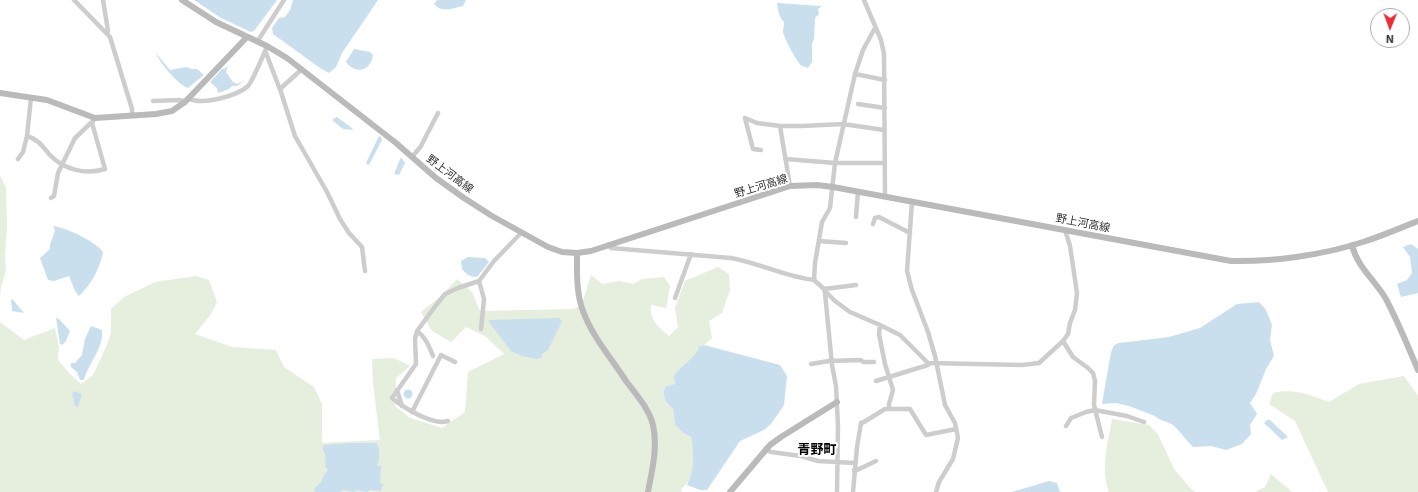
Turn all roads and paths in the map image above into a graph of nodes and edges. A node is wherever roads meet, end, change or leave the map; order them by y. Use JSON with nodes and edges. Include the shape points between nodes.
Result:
{"nodes":[{"id":1,"x":74,"y":0,"type":"edge"},
{"id":2,"x":103,"y":0,"type":"edge"},
{"id":3,"x":182,"y":0,"type":"edge"},
{"id":4,"x":284,"y":0,"type":"edge"},
{"id":5,"x":864,"y":0,"type":"edge"},
{"id":6,"x":875,"y":28,"type":"junction"},
{"id":7,"x":106,"y":33,"type":"junction"},
{"id":8,"x":247,"y":37,"type":"junction"},
{"id":9,"x":257,"y":42,"type":"junction"},
{"id":10,"x":266,"y":49,"type":"junction"},
{"id":11,"x":302,"y":69,"type":"junction"},
{"id":12,"x":855,"y":74,"type":"junction"},
{"id":13,"x":885,"y":80,"type":"junction"},
{"id":14,"x":280,"y":89,"type":"junction"},
{"id":15,"x":0,"y":93,"type":"edge"},
{"id":16,"x":31,"y":98,"type":"junction"},
{"id":17,"x":187,"y":100,"type":"junction"},
{"id":18,"x":153,"y":101,"type":"dead end"},
{"id":19,"x":858,"y":104,"type":"dead end"},
{"id":20,"x":884,"y":108,"type":"junction"},
{"id":21,"x":438,"y":112,"type":"dead end"},
{"id":22,"x":132,"y":115,"type":"junction"},
{"id":23,"x":93,"y":121,"type":"junction"},
{"id":24,"x":843,"y":124,"type":"junction"},
{"id":25,"x":780,"y":126,"type":"junction"},
{"id":26,"x":884,"y":130,"type":"junction"},
{"id":27,"x":27,"y":136,"type":"junction"},
{"id":28,"x":761,"y":150,"type":"dead end"},
{"id":29,"x":412,"y":157,"type":"junction"},
{"id":30,"x":18,"y":159,"type":"dead end"},
{"id":31,"x":786,"y":159,"type":"junction"},
{"id":32,"x":835,"y":163,"type":"junction"},
{"id":33,"x":885,"y":163,"type":"junction"},
{"id":34,"x":62,"y":164,"type":"junction"},
{"id":35,"x":790,"y":186,"type":"junction"},
{"id":36,"x":833,"y":187,"type":"junction"},
{"id":37,"x":858,"y":192,"type":"junction"},
{"id":38,"x":885,"y":196,"type":"junction"},
{"id":39,"x":51,"y":198,"type":"dead end"},
{"id":40,"x":912,"y":202,"type":"junction"},
{"id":41,"x":856,"y":217,"type":"dead end"},
{"id":42,"x":1418,"y":221,"type":"edge"},
{"id":43,"x":873,"y":224,"type":"dead end"},
{"id":44,"x":1065,"y":230,"type":"junction"},
{"id":45,"x":522,"y":232,"type":"junction"},
{"id":46,"x":910,"y":233,"type":"junction"},
{"id":47,"x":819,"y":241,"type":"junction"},
{"id":48,"x":846,"y":243,"type":"dead end"},
{"id":49,"x":608,"y":245,"type":"junction"},
{"id":50,"x":1352,"y":245,"type":"junction"},
{"id":51,"x":576,"y":253,"type":"junction"},
{"id":52,"x":691,"y":254,"type":"junction"},
{"id":53,"x":364,"y":271,"type":"dead end"},
{"id":54,"x":814,"y":280,"type":"junction"},
{"id":55,"x":479,"y":281,"type":"junction"},
{"id":56,"x":856,"y":286,"type":"dead end"},
{"id":57,"x":824,"y":291,"type":"junction"},
{"id":58,"x":675,"y":298,"type":"dead end"},
{"id":59,"x":880,"y":325,"type":"junction"},
{"id":60,"x":480,"y":329,"type":"dead end"},
{"id":61,"x":417,"y":331,"type":"junction"},
{"id":62,"x":1063,"y":341,"type":"junction"},
{"id":63,"x":433,"y":356,"type":"dead end"},
{"id":64,"x":832,"y":360,"type":"junction"},
{"id":65,"x":455,"y":362,"type":"dead end"},
{"id":66,"x":874,"y":362,"type":"dead end"},
{"id":67,"x":928,"y":363,"type":"junction"},
{"id":68,"x":811,"y":364,"type":"dead end"},
{"id":69,"x":936,"y":364,"type":"junction"},
{"id":70,"x":1418,"y":370,"type":"edge"},
{"id":71,"x":890,"y":378,"type":"junction"},
{"id":72,"x":876,"y":381,"type":"dead end"},
{"id":73,"x":397,"y":390,"type":"junction"},
{"id":74,"x":837,"y":402,"type":"junction"},
{"id":75,"x":402,"y":406,"type":"junction"},
{"id":76,"x":889,"y":409,"type":"junction"},
{"id":77,"x":1095,"y":410,"type":"junction"},
{"id":78,"x":412,"y":412,"type":"junction"},
{"id":79,"x":448,"y":422,"type":"dead end"},
{"id":80,"x":1144,"y":422,"type":"dead end"},
{"id":81,"x":1066,"y":426,"type":"dead end"},
{"id":82,"x":956,"y":429,"type":"junction"},
{"id":83,"x":1102,"y":437,"type":"dead end"},
{"id":84,"x":765,"y":449,"type":"junction"},
{"id":85,"x":876,"y":461,"type":"dead end"},
{"id":86,"x":838,"y":462,"type":"junction"},
{"id":87,"x":855,"y":463,"type":"junction"},
{"id":88,"x":854,"y":470,"type":"junction"},
{"id":89,"x":648,"y":492,"type":"edge"},
{"id":90,"x":730,"y":492,"type":"edge"},
{"id":91,"x":837,"y":492,"type":"edge"},
{"id":92,"x":853,"y":492,"type":"edge"},
{"id":93,"x":936,"y":492,"type":"edge"}],
"edges":[{"from":1,"to":7,"type":"street"},
{"from":2,"to":7,"type":"street","via":[[108,31]]},
{"from":3,"to":8,"type":"main road","name":"野上河高線","via":[[216,22]]},
{"from":4,"to":9,"type":"street"},
{"from":5,"to":6,"type":"street"},
{"from":6,"to":12,"type":"street","via":[[863,50]]},
{"from":6,"to":13,"type":"street","via":[[884,54]]},
{"from":7,"to":22,"type":"street","via":[[110,37],[118,61]]},
{"from":8,"to":9,"type":"main road","name":"野上河高線"},
{"from":8,"to":17,"type":"main road"},
{"from":9,"to":10,"type":"main road","name":"野上河高線"},
{"from":10,"to":11,"type":"main road","name":"野上河高線","via":[[287,58]]},
{"from":10,"to":14,"type":"street"},
{"from":10,"to":17,"type":"street","via":[[248,86],[216,100]]},
{"from":11,"to":14,"type":"street"},
{"from":11,"to":29,"type":"main road","name":"野上河高線"},
{"from":12,"to":13,"type":"street"},
{"from":12,"to":24,"type":"street"},
{"from":13,"to":20,"type":"street"},
{"from":14,"to":53,"type":"street","via":[[295,136],[340,220],[362,247]]},
{"from":15,"to":16,"type":"main road"},
{"from":16,"to":23,"type":"main road","via":[[62,105]]},
{"from":16,"to":27,"type":"street"},
{"from":17,"to":18,"type":"street"},
{"from":17,"to":22,"type":"main road","via":[[172,110]]},
{"from":19,"to":20,"type":"street"},
{"from":20,"to":26,"type":"street"},
{"from":21,"to":29,"type":"street","via":[[421,146]]},
{"from":22,"to":23,"type":"main road"},
{"from":23,"to":34,"type":"street","via":[[75,138]]},
{"from":23,"to":34,"type":"street","via":[[105,169],[81,172]]},
{"from":24,"to":25,"type":"street"},
{"from":24,"to":26,"type":"street"},
{"from":24,"to":32,"type":"street"},
{"from":25,"to":28,"type":"street","via":[[757,123],[745,118],[753,149]]},
{"from":25,"to":31,"type":"street"},
{"from":26,"to":33,"type":"street"},
{"from":27,"to":30,"type":"street","via":[[23,152]]},
{"from":27,"to":34,"type":"street","via":[[35,139]]},
{"from":29,"to":45,"type":"main road","name":"野上河高線","via":[[464,198]]},
{"from":31,"to":32,"type":"street"},
{"from":31,"to":35,"type":"street"},
{"from":32,"to":33,"type":"street"},
{"from":32,"to":36,"type":"street"},
{"from":33,"to":38,"type":"street"},
{"from":34,"to":39,"type":"street","via":[[54,196]]},
{"from":35,"to":36,"type":"main road","name":"野上河高線"},
{"from":35,"to":49,"type":"main road","name":"野上河高線"},
{"from":36,"to":37,"type":"main road","name":"野上河高線"},
{"from":36,"to":47,"type":"street","via":[[830,208],[822,222]]},
{"from":37,"to":38,"type":"main road","name":"野上河高線"},
{"from":37,"to":41,"type":"street"},
{"from":38,"to":40,"type":"main road","name":"野上河高線"},
{"from":40,"to":44,"type":"main road","name":"野上河高線"},
{"from":40,"to":46,"type":"street"},
{"from":42,"to":50,"type":"main road","name":"野上河高線"},
{"from":43,"to":46,"type":"street","via":[[875,218],[879,217]]},
{"from":44,"to":50,"type":"main road","name":"野上河高線","via":[[1231,261],[1252,262]]},
{"from":44,"to":62,"type":"street","via":[[1077,293],[1075,310],[1068,334]]},
{"from":45,"to":51,"type":"main road","name":"野上河高線","via":[[562,252]]},
{"from":45,"to":55,"type":"street"},
{"from":46,"to":69,"type":"street","via":[[907,270]]},
{"from":47,"to":48,"type":"street"},
{"from":47,"to":54,"type":"street"},
{"from":49,"to":51,"type":"main road","name":"野上河高線"},
{"from":49,"to":52,"type":"street","via":[[610,248]]},
{"from":50,"to":70,"type":"main road","via":[[1358,262],[1377,284],[1386,300]]},
{"from":51,"to":89,"type":"main road","via":[[582,309],[589,325],[645,407],[652,424],[655,440],[654,458]]},
{"from":52,"to":54,"type":"street","via":[[744,260],[803,279]]},
{"from":52,"to":58,"type":"street"},
{"from":54,"to":57,"type":"street"},
{"from":55,"to":60,"type":"street","via":[[484,299]]},
{"from":55,"to":61,"type":"street","via":[[445,294]]},
{"from":56,"to":57,"type":"street"},
{"from":57,"to":59,"type":"street","via":[[850,312]]},
{"from":57,"to":64,"type":"street"},
{"from":59,"to":67,"type":"street","via":[[900,335]]},
{"from":59,"to":71,"type":"street","via":[[879,334]]},
{"from":61,"to":63,"type":"street","via":[[426,340]]},
{"from":61,"to":73,"type":"street","via":[[416,364]]},
{"from":62,"to":69,"type":"street","via":[[1039,363]]},
{"from":62,"to":77,"type":"street","via":[[1073,357],[1093,373]]},
{"from":64,"to":66,"type":"street"},
{"from":64,"to":68,"type":"street"},
{"from":64,"to":74,"type":"street"},
{"from":65,"to":78,"type":"street","via":[[441,355]]},
{"from":67,"to":69,"type":"street"},
{"from":67,"to":71,"type":"street"},
{"from":69,"to":82,"type":"street","via":[[945,405]]},
{"from":71,"to":72,"type":"street"},
{"from":71,"to":76,"type":"street","via":[[893,390]]},
{"from":73,"to":75,"type":"street"},
{"from":73,"to":75,"type":"street","via":[[392,398]]},
{"from":74,"to":84,"type":"main road","via":[[781,436]]},
{"from":74,"to":86,"type":"street"},
{"from":75,"to":78,"type":"street"},
{"from":76,"to":82,"type":"street","via":[[912,410],[927,436]]},
{"from":76,"to":87,"type":"street","via":[[861,423]]},
{"from":77,"to":80,"type":"street"},
{"from":77,"to":81,"type":"street","via":[[1071,418]]},
{"from":77,"to":83,"type":"street"},
{"from":78,"to":79,"type":"street","via":[[440,422]]},
{"from":82,"to":93,"type":"street","via":[[958,438],[953,459]]},
{"from":84,"to":86,"type":"street","via":[[818,461]]},
{"from":84,"to":90,"type":"main road"},
{"from":85,"to":88,"type":"street"},
{"from":86,"to":87,"type":"street"},
{"from":86,"to":91,"type":"street"},
{"from":87,"to":88,"type":"street"},
{"from":88,"to":92,"type":"street"}]}
